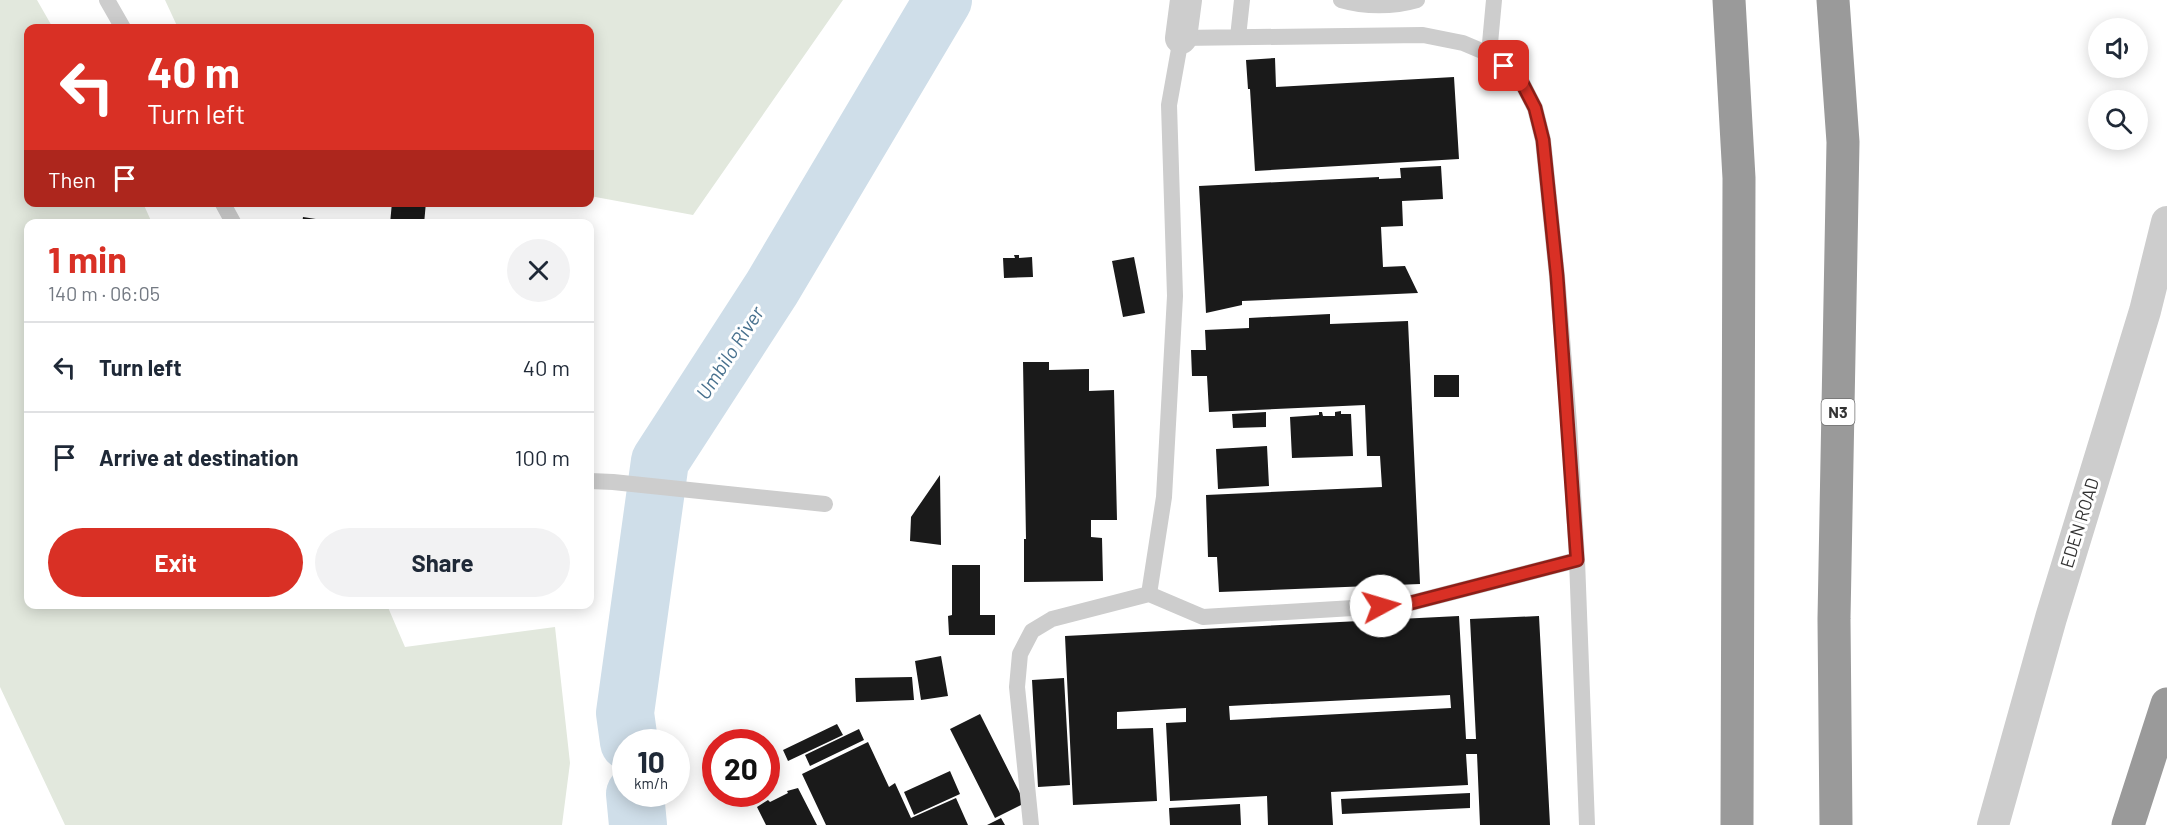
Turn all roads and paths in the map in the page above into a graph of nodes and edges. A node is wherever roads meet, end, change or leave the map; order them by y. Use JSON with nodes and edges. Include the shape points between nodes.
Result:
{"nodes":[{"id":1,"x":107,"y":0,"type":"edge"},
{"id":2,"x":1186,"y":0,"type":"edge"},
{"id":3,"x":1242,"y":0,"type":"edge"},
{"id":4,"x":1341,"y":0,"type":"edge"},
{"id":5,"x":1417,"y":0,"type":"edge"},
{"id":6,"x":1494,"y":0,"type":"edge"},
{"id":7,"x":1729,"y":0,"type":"edge"},
{"id":8,"x":1833,"y":0,"type":"edge"},
{"id":9,"x":121,"y":24,"type":"edge"},
{"id":10,"x":1238,"y":37,"type":"junction"},
{"id":11,"x":1181,"y":38,"type":"junction"},
{"id":12,"x":1489,"y":54,"type":"junction"},
{"id":13,"x":2167,"y":222,"type":"edge"},
{"id":14,"x":594,"y":481,"type":"edge"},
{"id":15,"x":825,"y":504,"type":"dead end"},
{"id":16,"x":1577,"y":560,"type":"junction"},
{"id":17,"x":1149,"y":594,"type":"junction"},
{"id":18,"x":2167,"y":704,"type":"edge"},
{"id":19,"x":1031,"y":825,"type":"edge"},
{"id":20,"x":1587,"y":825,"type":"edge"},
{"id":21,"x":1737,"y":825,"type":"edge"},
{"id":22,"x":1836,"y":825,"type":"edge"},
{"id":23,"x":1993,"y":825,"type":"edge"},
{"id":24,"x":2128,"y":825,"type":"edge"}],
"edges":[{"from":1,"to":9,"type":"lane"},
{"from":2,"to":11,"type":"street"},
{"from":3,"to":10,"type":"lane"},
{"from":4,"to":5,"type":"lane","via":[[1379,5]]},
{"from":6,"to":12,"type":"lane"},
{"from":7,"to":21,"type":"highway","via":[[1739,178]]},
{"from":8,"to":22,"type":"highway","number":"N3","via":[[1843,142],[1834,619]]},
{"from":10,"to":11,"type":"lane"},
{"from":10,"to":12,"type":"lane","via":[[1423,35]]},
{"from":11,"to":17,"type":"lane","via":[[1169,105],[1175,296],[1164,497]]},
{"from":12,"to":16,"type":"lane","via":[[1520,79],[1535,108],[1543,140]]},
{"from":13,"to":23,"type":"street","name":"EDEN ROAD","via":[[2145,311],[2050,618]]},
{"from":14,"to":15,"type":"lane"},
{"from":16,"to":17,"type":"lane","via":[[1403,605],[1203,617]]},
{"from":16,"to":20,"type":"lane"},
{"from":17,"to":19,"type":"lane","via":[[1052,619],[1032,631],[1020,654],[1017,687]]},
{"from":18,"to":24,"type":"highway"}]}
